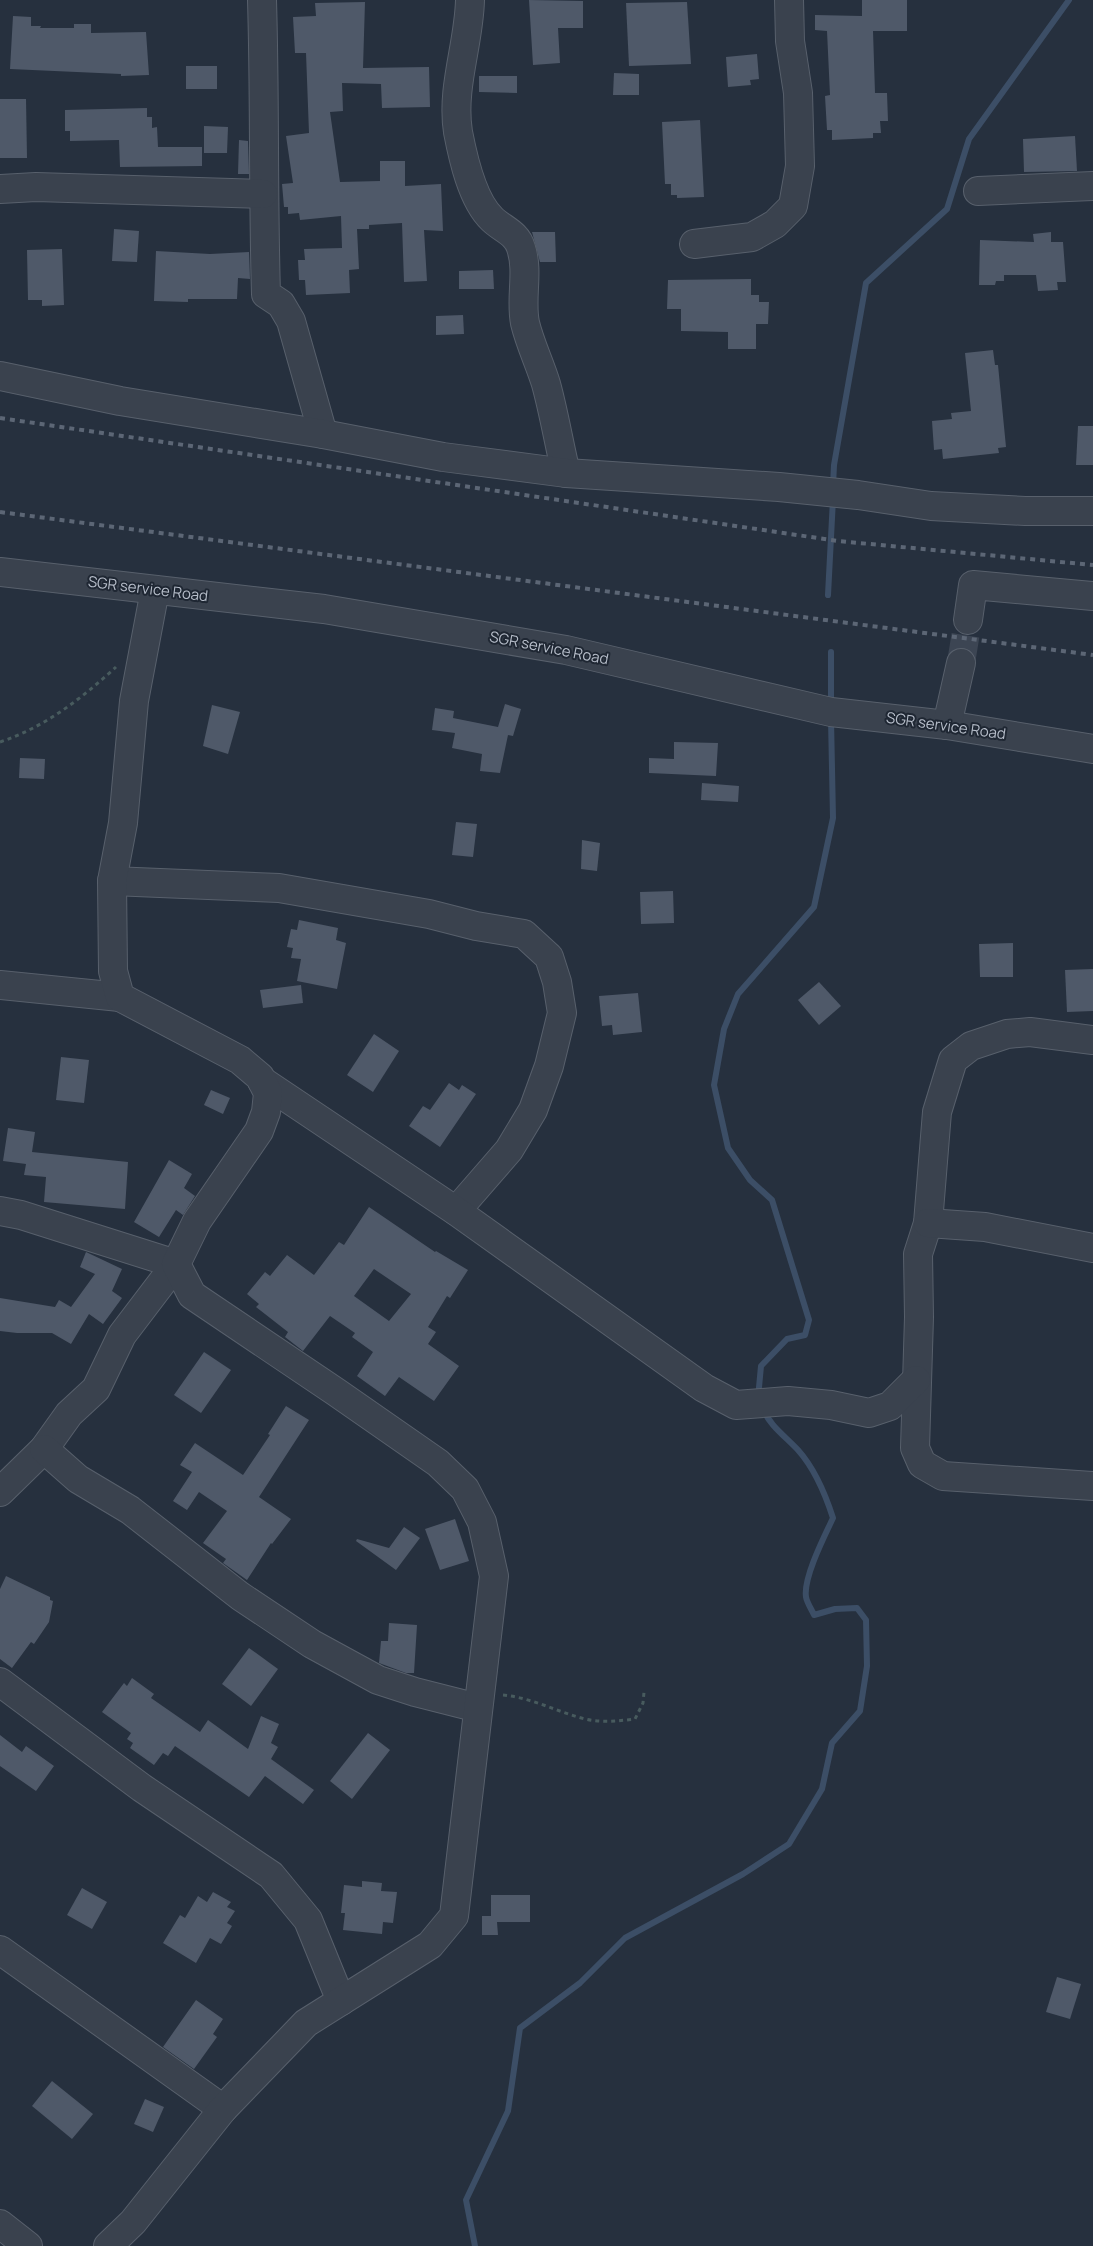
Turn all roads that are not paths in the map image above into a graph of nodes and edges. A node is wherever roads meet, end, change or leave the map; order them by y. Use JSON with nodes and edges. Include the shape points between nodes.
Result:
{"nodes":[{"id":1,"x":262,"y":0,"type":"edge"},
{"id":2,"x":470,"y":0,"type":"edge"},
{"id":3,"x":789,"y":0,"type":"edge"},
{"id":4,"x":1093,"y":186,"type":"edge"},
{"id":5,"x":0,"y":188,"type":"edge"},
{"id":6,"x":978,"y":191,"type":"dead end"},
{"id":7,"x":263,"y":194,"type":"junction"},
{"id":8,"x":694,"y":244,"type":"dead end"},
{"id":9,"x":0,"y":376,"type":"edge"},
{"id":10,"x":323,"y":434,"type":"junction"},
{"id":11,"x":566,"y":473,"type":"junction"},
{"id":12,"x":1093,"y":511,"type":"edge"},
{"id":13,"x":0,"y":572,"type":"edge"},
{"id":14,"x":155,"y":590,"type":"junction"},
{"id":15,"x":1093,"y":596,"type":"edge"},
{"id":16,"x":968,"y":620,"type":"tunnel mouth"},
{"id":17,"x":962,"y":664,"type":"tunnel mouth"},
{"id":18,"x":947,"y":725,"type":"junction"},
{"id":19,"x":1093,"y":749,"type":"edge"},
{"id":20,"x":112,"y":881,"type":"junction"},
{"id":21,"x":0,"y":985,"type":"edge"},
{"id":22,"x":120,"y":998,"type":"junction"},
{"id":23,"x":1093,"y":1040,"type":"edge"},
{"id":24,"x":262,"y":1081,"type":"junction"},
{"id":25,"x":0,"y":1211,"type":"edge"},
{"id":26,"x":456,"y":1211,"type":"junction"},
{"id":27,"x":928,"y":1223,"type":"junction"},
{"id":28,"x":1093,"y":1248,"type":"edge"},
{"id":29,"x":176,"y":1264,"type":"junction"},
{"id":30,"x":916,"y":1380,"type":"junction"},
{"id":31,"x":44,"y":1449,"type":"junction"},
{"id":32,"x":1093,"y":1486,"type":"edge"},
{"id":33,"x":0,"y":1492,"type":"edge"},
{"id":34,"x":0,"y":1682,"type":"edge"},
{"id":35,"x":479,"y":1700,"type":"junction"},
{"id":36,"x":0,"y":1950,"type":"edge"},
{"id":37,"x":341,"y":2001,"type":"junction"},
{"id":38,"x":223,"y":2109,"type":"junction"},
{"id":39,"x":0,"y":2224,"type":"edge"},
{"id":40,"x":28,"y":2246,"type":"edge"},
{"id":41,"x":108,"y":2246,"type":"edge"}],
"edges":[{"from":1,"to":7,"type":"street"},
{"from":2,"to":11,"type":"street","via":[[470,26],[462,58],[457,104],[458,131],[474,194],[492,219],[521,245],[525,262],[525,322],[546,385]]},
{"from":3,"to":8,"type":"street","via":[[790,41],[798,93],[800,166],[793,206],[775,224],[752,237]]},
{"from":4,"to":6,"type":"street"},
{"from":5,"to":7,"type":"street"},
{"from":7,"to":10,"type":"street","via":[[266,294],[281,304],[290,322]]},
{"from":9,"to":10,"type":"street","via":[[120,401]]},
{"from":10,"to":11,"type":"street","via":[[443,457]]},
{"from":11,"to":12,"type":"street","via":[[779,487],[931,506]]},
{"from":13,"to":14,"type":"street","name":"SGR service Road"},
{"from":14,"to":18,"type":"street","name":"SGR service Road","via":[[324,609],[566,650],[830,712]]},
{"from":14,"to":20,"type":"street","via":[[134,701],[123,823]]},
{"from":15,"to":16,"type":"street","via":[[973,585]]},
{"from":17,"to":18,"type":"street"},
{"from":18,"to":19,"type":"street","name":"SGR service Road"},
{"from":20,"to":22,"type":"street","via":[[113,971]]},
{"from":20,"to":26,"type":"street","via":[[279,888],[429,914],[524,934],[550,958],[562,1013],[550,1066],[533,1110],[510,1150]]},
{"from":21,"to":22,"type":"street"},
{"from":22,"to":24,"type":"street","via":[[240,1060]]},
{"from":23,"to":27,"type":"street","via":[[1030,1032],[1007,1034],[971,1046],[953,1060],[937,1112]]},
{"from":24,"to":26,"type":"street"},
{"from":24,"to":29,"type":"street","via":[[268,1093],[259,1131],[197,1222]]},
{"from":25,"to":29,"type":"street"},
{"from":26,"to":30,"type":"street","via":[[704,1388],[736,1404],[788,1400],[868,1413],[890,1406]]},
{"from":27,"to":28,"type":"street","via":[[985,1227]]},
{"from":27,"to":30,"type":"street","via":[[918,1254]]},
{"from":29,"to":31,"type":"street","via":[[122,1335],[96,1389],[69,1414]]},
{"from":29,"to":35,"type":"street","via":[[192,1295],[430,1458],[465,1489],[482,1522],[494,1576]]},
{"from":30,"to":32,"type":"street","via":[[915,1448],[922,1464],[943,1476]]},
{"from":31,"to":33,"type":"street"},
{"from":31,"to":35,"type":"street","via":[[78,1479],[130,1510],[240,1596],[312,1644],[378,1680],[415,1692]]},
{"from":34,"to":37,"type":"street","via":[[142,1788],[271,1875],[308,1920]]},
{"from":35,"to":37,"type":"street","via":[[454,1916],[430,1945]]},
{"from":36,"to":38,"type":"street"},
{"from":37,"to":38,"type":"street","via":[[306,2023]]},
{"from":38,"to":41,"type":"street","via":[[132,2222]]},
{"from":39,"to":40,"type":"street"}]}
